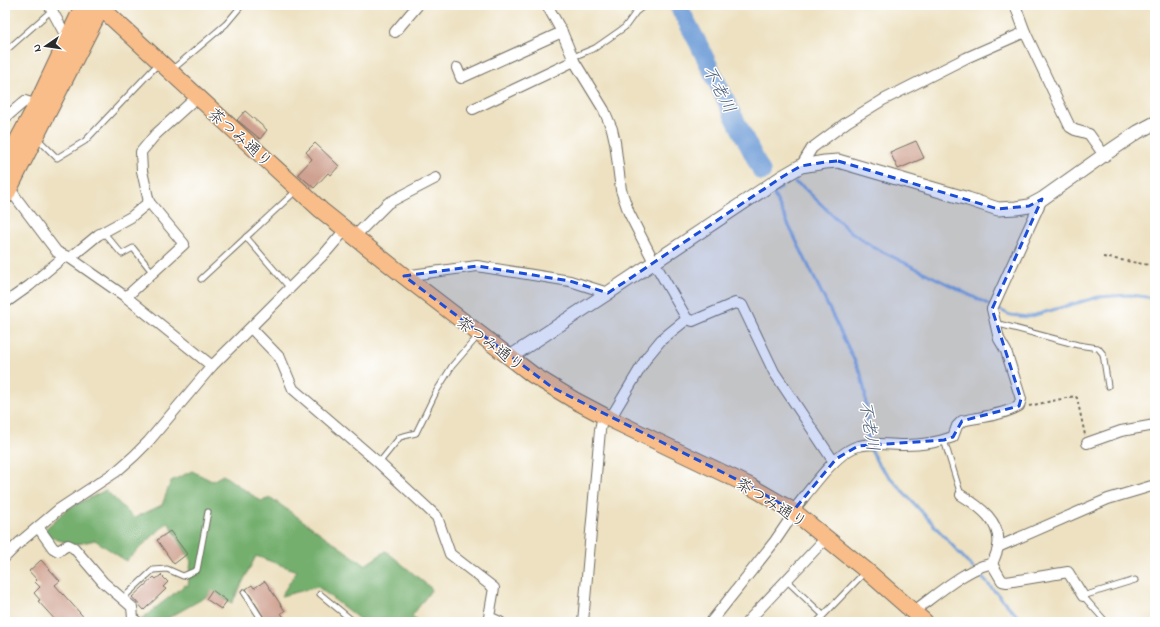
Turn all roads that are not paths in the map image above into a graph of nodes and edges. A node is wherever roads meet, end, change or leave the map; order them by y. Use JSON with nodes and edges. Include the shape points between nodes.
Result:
{"nodes":[{"id":1,"x":84,"y":5,"type":"edge"},
{"id":2,"x":242,"y":5,"type":"edge"},
{"id":3,"x":418,"y":5,"type":"edge"},
{"id":4,"x":547,"y":5,"type":"edge"},
{"id":5,"x":645,"y":5,"type":"edge"},
{"id":6,"x":1015,"y":5,"type":"edge"},
{"id":7,"x":100,"y":6,"type":"edge"},
{"id":8,"x":51,"y":7,"type":"edge"},
{"id":9,"x":395,"y":32,"type":"dead end"},
{"id":10,"x":562,"y":32,"type":"junction"},
{"id":11,"x":1025,"y":32,"type":"junction"},
{"id":12,"x":68,"y":40,"type":"junction"},
{"id":13,"x":9,"y":48,"type":"dead end"},
{"id":14,"x":574,"y":59,"type":"junction"},
{"id":15,"x":165,"y":66,"type":"junction"},
{"id":16,"x":457,"y":68,"type":"dead end"},
{"id":17,"x":197,"y":98,"type":"junction"},
{"id":18,"x":37,"y":105,"type":"junction"},
{"id":19,"x":473,"y":109,"type":"dead end"},
{"id":20,"x":5,"y":118,"type":"edge"},
{"id":21,"x":1155,"y":123,"type":"edge"},
{"id":22,"x":36,"y":137,"type":"junction"},
{"id":23,"x":1104,"y":155,"type":"junction"},
{"id":24,"x":6,"y":162,"type":"edge"},
{"id":25,"x":801,"y":166,"type":"junction"},
{"id":26,"x":436,"y":178,"type":"dead end"},
{"id":27,"x":298,"y":189,"type":"junction"},
{"id":28,"x":7,"y":191,"type":"edge"},
{"id":29,"x":1042,"y":199,"type":"junction"},
{"id":30,"x":150,"y":202,"type":"junction"},
{"id":31,"x":103,"y":232,"type":"junction"},
{"id":32,"x":350,"y":233,"type":"junction"},
{"id":33,"x":246,"y":238,"type":"junction"},
{"id":34,"x":67,"y":257,"type":"junction"},
{"id":35,"x":654,"y":262,"type":"junction"},
{"id":36,"x":153,"y":273,"type":"junction"},
{"id":37,"x":404,"y":276,"type":"junction"},
{"id":38,"x":201,"y":279,"type":"dead end"},
{"id":39,"x":289,"y":288,"type":"junction"},
{"id":40,"x":608,"y":293,"type":"junction"},
{"id":41,"x":126,"y":298,"type":"junction"},
{"id":42,"x":5,"y":303,"type":"edge"},
{"id":43,"x":686,"y":319,"type":"junction"},
{"id":44,"x":995,"y":322,"type":"junction"},
{"id":45,"x":251,"y":328,"type":"junction"},
{"id":46,"x":480,"y":335,"type":"junction"},
{"id":47,"x":510,"y":357,"type":"junction"},
{"id":48,"x":212,"y":366,"type":"junction"},
{"id":49,"x":1108,"y":386,"type":"dead end"},
{"id":50,"x":607,"y":417,"type":"junction"},
{"id":51,"x":1155,"y":425,"type":"edge"},
{"id":52,"x":944,"y":440,"type":"junction"},
{"id":53,"x":1087,"y":443,"type":"road end"},
{"id":54,"x":834,"y":462,"type":"junction"},
{"id":55,"x":379,"y":463,"type":"junction"},
{"id":56,"x":1155,"y":485,"type":"edge"},
{"id":57,"x":961,"y":494,"type":"joint"},
{"id":58,"x":793,"y":511,"type":"junction"},
{"id":59,"x":208,"y":512,"type":"dead end"},
{"id":60,"x":38,"y":527,"type":"junction"},
{"id":61,"x":826,"y":538,"type":"junction"},
{"id":62,"x":998,"y":547,"type":"junction"},
{"id":63,"x":5,"y":557,"type":"edge"},
{"id":64,"x":992,"y":564,"type":"junction"},
{"id":65,"x":867,"y":571,"type":"junction"},
{"id":66,"x":786,"y":580,"type":"junction"},
{"id":67,"x":1135,"y":580,"type":"dead end"},
{"id":68,"x":244,"y":592,"type":"dead end"},
{"id":69,"x":320,"y":594,"type":"dead end"},
{"id":70,"x":1083,"y":596,"type":"junction"},
{"id":71,"x":122,"y":599,"type":"junction"},
{"id":72,"x":823,"y":615,"type":"junction"},
{"id":73,"x":919,"y":617,"type":"edge"},
{"id":74,"x":486,"y":619,"type":"edge"},
{"id":75,"x":137,"y":622,"type":"edge"},
{"id":76,"x":263,"y":622,"type":"edge"},
{"id":77,"x":354,"y":622,"type":"edge"},
{"id":78,"x":500,"y":622,"type":"edge"},
{"id":79,"x":583,"y":622,"type":"edge"},
{"id":80,"x":711,"y":622,"type":"edge"},
{"id":81,"x":747,"y":622,"type":"edge"},
{"id":82,"x":817,"y":622,"type":"edge"},
{"id":83,"x":1106,"y":622,"type":"edge"}],
"edges":[{"from":1,"to":12,"type":"highway"},
{"from":2,"to":15,"type":"lane","via":[[226,24]]},
{"from":3,"to":9,"type":"street"},
{"from":4,"to":10,"type":"street"},
{"from":5,"to":14,"type":"lane","via":[[625,27]]},
{"from":6,"to":11,"type":"street"},
{"from":7,"to":15,"type":"main road","name":"茶つみ通り"},
{"from":7,"to":22,"type":"highway"},
{"from":8,"to":12,"type":"street"},
{"from":8,"to":13,"type":"lane"},
{"from":10,"to":14,"type":"street"},
{"from":10,"to":16,"type":"street","via":[[462,78]]},
{"from":11,"to":23,"type":"street","via":[[1070,126],[1089,134]]},
{"from":11,"to":25,"type":"street","via":[[966,58],[883,100],[812,148]]},
{"from":12,"to":18,"type":"highway"},
{"from":14,"to":19,"type":"street"},
{"from":14,"to":35,"type":"street","via":[[604,110],[612,129],[621,190],[629,214]]},
{"from":15,"to":17,"type":"main road","name":"茶つみ通り"},
{"from":15,"to":22,"type":"lane","via":[[85,141],[57,158]]},
{"from":17,"to":27,"type":"main road","name":"茶つみ通り"},
{"from":17,"to":30,"type":"street","via":[[141,152],[142,171]]},
{"from":18,"to":20,"type":"street","via":[[25,101]]},
{"from":18,"to":24,"type":"highway"},
{"from":21,"to":23,"type":"street"},
{"from":22,"to":28,"type":"highway"},
{"from":23,"to":29,"type":"street"},
{"from":25,"to":29,"type":"street","via":[[838,161],[998,209],[1029,206]]},
{"from":25,"to":35,"type":"street","via":[[782,176]]},
{"from":26,"to":32,"type":"street","via":[[388,203]]},
{"from":27,"to":32,"type":"main road","name":"茶つみ通り"},
{"from":27,"to":33,"type":"lane"},
{"from":28,"to":34,"type":"street","via":[[17,199],[57,252]]},
{"from":29,"to":44,"type":"street","via":[[994,306]]},
{"from":30,"to":31,"type":"street","via":[[131,217]]},
{"from":30,"to":36,"type":"street","via":[[184,244]]},
{"from":31,"to":34,"type":"street"},
{"from":31,"to":36,"type":"lane","via":[[122,254],[133,248]]},
{"from":32,"to":37,"type":"main road","name":"茶つみ通り"},
{"from":32,"to":39,"type":"street","via":[[327,250]]},
{"from":33,"to":38,"type":"lane"},
{"from":33,"to":39,"type":"lane"},
{"from":34,"to":41,"type":"street"},
{"from":34,"to":42,"type":"street"},
{"from":35,"to":40,"type":"street"},
{"from":35,"to":43,"type":"street"},
{"from":36,"to":41,"type":"street"},
{"from":37,"to":40,"type":"street","via":[[477,266],[570,281]]},
{"from":37,"to":46,"type":"main road","name":"茶つみ通り"},
{"from":39,"to":45,"type":"street"},
{"from":40,"to":47,"type":"street"},
{"from":41,"to":48,"type":"street"},
{"from":43,"to":50,"type":"street","via":[[661,340],[647,357]]},
{"from":43,"to":54,"type":"street","via":[[693,321],[735,303],[742,305],[774,372]]},
{"from":44,"to":49,"type":"lane","via":[[1098,348],[1103,354]]},
{"from":44,"to":52,"type":"street","via":[[1021,399],[1019,406],[962,420],[953,437]]},
{"from":45,"to":48,"type":"street"},
{"from":45,"to":55,"type":"street","via":[[280,358],[293,389]]},
{"from":46,"to":47,"type":"main road","name":"茶つみ通り"},
{"from":46,"to":55,"type":"lane","via":[[452,366],[416,433],[400,437]]},
{"from":47,"to":50,"type":"main road","name":"茶つみ通り","via":[[553,388]]},
{"from":48,"to":60,"type":"street","via":[[148,442],[128,461]]},
{"from":50,"to":58,"type":"main road","name":"茶つみ通り","via":[[748,486]]},
{"from":50,"to":79,"type":"street","via":[[600,430]]},
{"from":51,"to":53,"type":"street","via":[[1121,431]]},
{"from":52,"to":54,"type":"street","via":[[906,445],[876,443],[858,446]]},
{"from":52,"to":57,"type":"lane"},
{"from":54,"to":58,"type":"street"},
{"from":55,"to":74,"type":"street","via":[[437,517],[450,554],[494,588]]},
{"from":56,"to":62,"type":"street","via":[[1108,499]]},
{"from":57,"to":62,"type":"street","via":[[983,510],[994,523],[999,535]]},
{"from":58,"to":61,"type":"main road","name":"茶つみ通り"},
{"from":58,"to":80,"type":"street","via":[[775,541]]},
{"from":59,"to":71,"type":"lane","via":[[197,570],[183,576],[167,569],[153,570]]},
{"from":60,"to":63,"type":"street"},
{"from":60,"to":71,"type":"street","via":[[58,551],[68,545],[74,548],[103,582]]},
{"from":61,"to":65,"type":"main road","name":"茶つみ通り"},
{"from":61,"to":66,"type":"street"},
{"from":62,"to":64,"type":"street"},
{"from":64,"to":70,"type":"street","via":[[1002,581],[1007,582],[1068,572]]},
{"from":64,"to":73,"type":"street","via":[[973,570]]},
{"from":65,"to":72,"type":"lane"},
{"from":65,"to":73,"type":"main road","name":"茶つみ通り"},
{"from":66,"to":72,"type":"lane"},
{"from":66,"to":81,"type":"street"},
{"from":67,"to":70,"type":"lane"},
{"from":68,"to":76,"type":"lane"},
{"from":69,"to":77,"type":"lane"},
{"from":70,"to":83,"type":"lane"},
{"from":71,"to":75,"type":"street","via":[[132,607],[133,618]]},
{"from":72,"to":82,"type":"lane"},
{"from":74,"to":78,"type":"street"}]}
